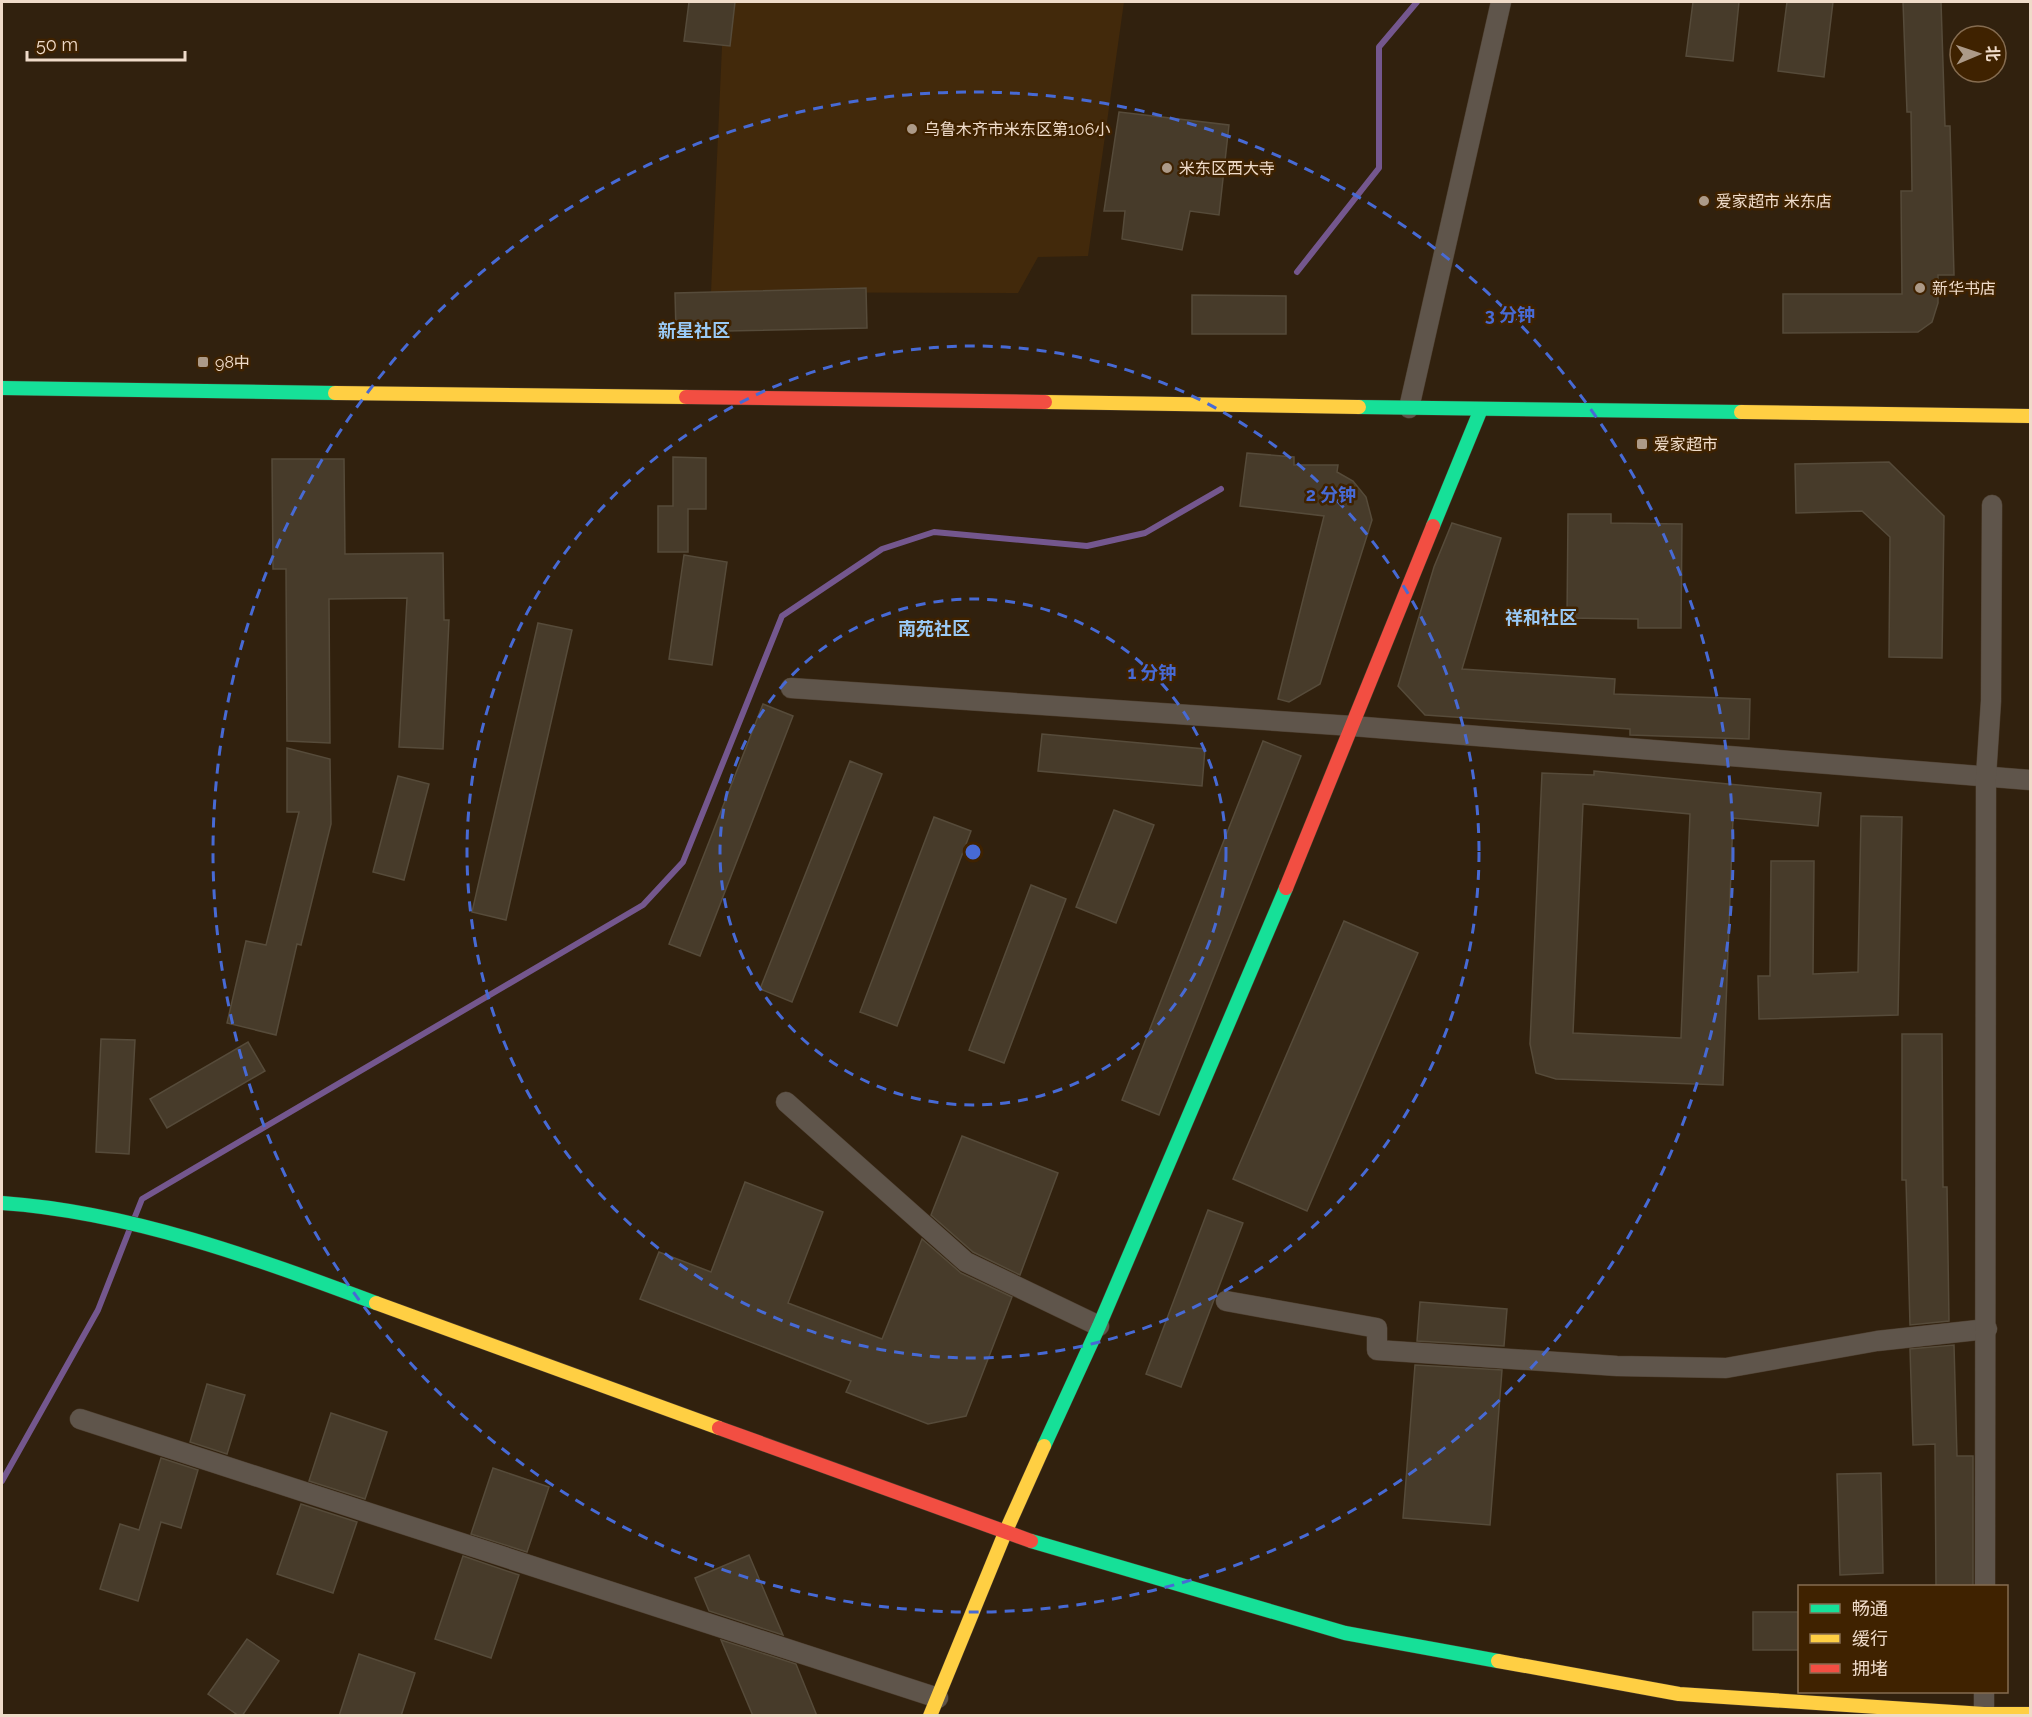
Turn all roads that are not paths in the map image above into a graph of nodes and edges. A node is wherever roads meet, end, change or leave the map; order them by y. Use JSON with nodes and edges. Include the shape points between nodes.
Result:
{"nodes":[{"id":1,"x":1501,"y":2,"type":"edge"},
{"id":2,"x":2,"y":388,"type":"edge"},
{"id":3,"x":1410,"y":408,"type":"junction"},
{"id":4,"x":1481,"y":409,"type":"junction"},
{"id":5,"x":2031,"y":416,"type":"edge"},
{"id":6,"x":1992,"y":505,"type":"dead end"},
{"id":7,"x":791,"y":688,"type":"dead end"},
{"id":8,"x":1352,"y":726,"type":"junction"},
{"id":9,"x":1986,"y":776,"type":"junction"},
{"id":10,"x":2031,"y":780,"type":"edge"},
{"id":11,"x":786,"y":1102,"type":"dead end"},
{"id":12,"x":2,"y":1203,"type":"edge"},
{"id":13,"x":1226,"y":1301,"type":"dead end"},
{"id":14,"x":1099,"y":1326,"type":"junction"},
{"id":15,"x":1987,"y":1329,"type":"junction"},
{"id":16,"x":80,"y":1419,"type":"dead end"},
{"id":17,"x":1005,"y":1533,"type":"junction"},
{"id":18,"x":1985,"y":1585,"type":"edge"},
{"id":19,"x":1984,"y":1693,"type":"edge"},
{"id":20,"x":934,"y":1707,"type":"edge"},
{"id":21,"x":1984,"y":1714,"type":"edge"},
{"id":22,"x":2031,"y":1714,"type":"edge"}],
"edges":[{"from":1,"to":3,"type":"street"},
{"from":2,"to":3,"type":"street"},
{"from":3,"to":4,"type":"street"},
{"from":4,"to":5,"type":"street"},
{"from":4,"to":8,"type":"street"},
{"from":6,"to":9,"type":"street","via":[[1991,701]]},
{"from":7,"to":8,"type":"street"},
{"from":8,"to":9,"type":"street"},
{"from":8,"to":14,"type":"street","via":[[1248,981]]},
{"from":9,"to":10,"type":"street"},
{"from":9,"to":15,"type":"street"},
{"from":11,"to":14,"type":"street","via":[[966,1262]]},
{"from":12,"to":17,"type":"street","via":[[57,1207],[180,1236],[276,1266]]},
{"from":13,"to":15,"type":"street","via":[[1377,1328],[1377,1350],[1617,1366],[1726,1368],[1877,1341]]},
{"from":14,"to":17,"type":"street"},
{"from":15,"to":18,"type":"street"},
{"from":16,"to":20,"type":"street"},
{"from":17,"to":20,"type":"street"},
{"from":17,"to":21,"type":"street","via":[[1345,1633],[1679,1694]]},
{"from":19,"to":21,"type":"street"},
{"from":21,"to":22,"type":"street"}]}
